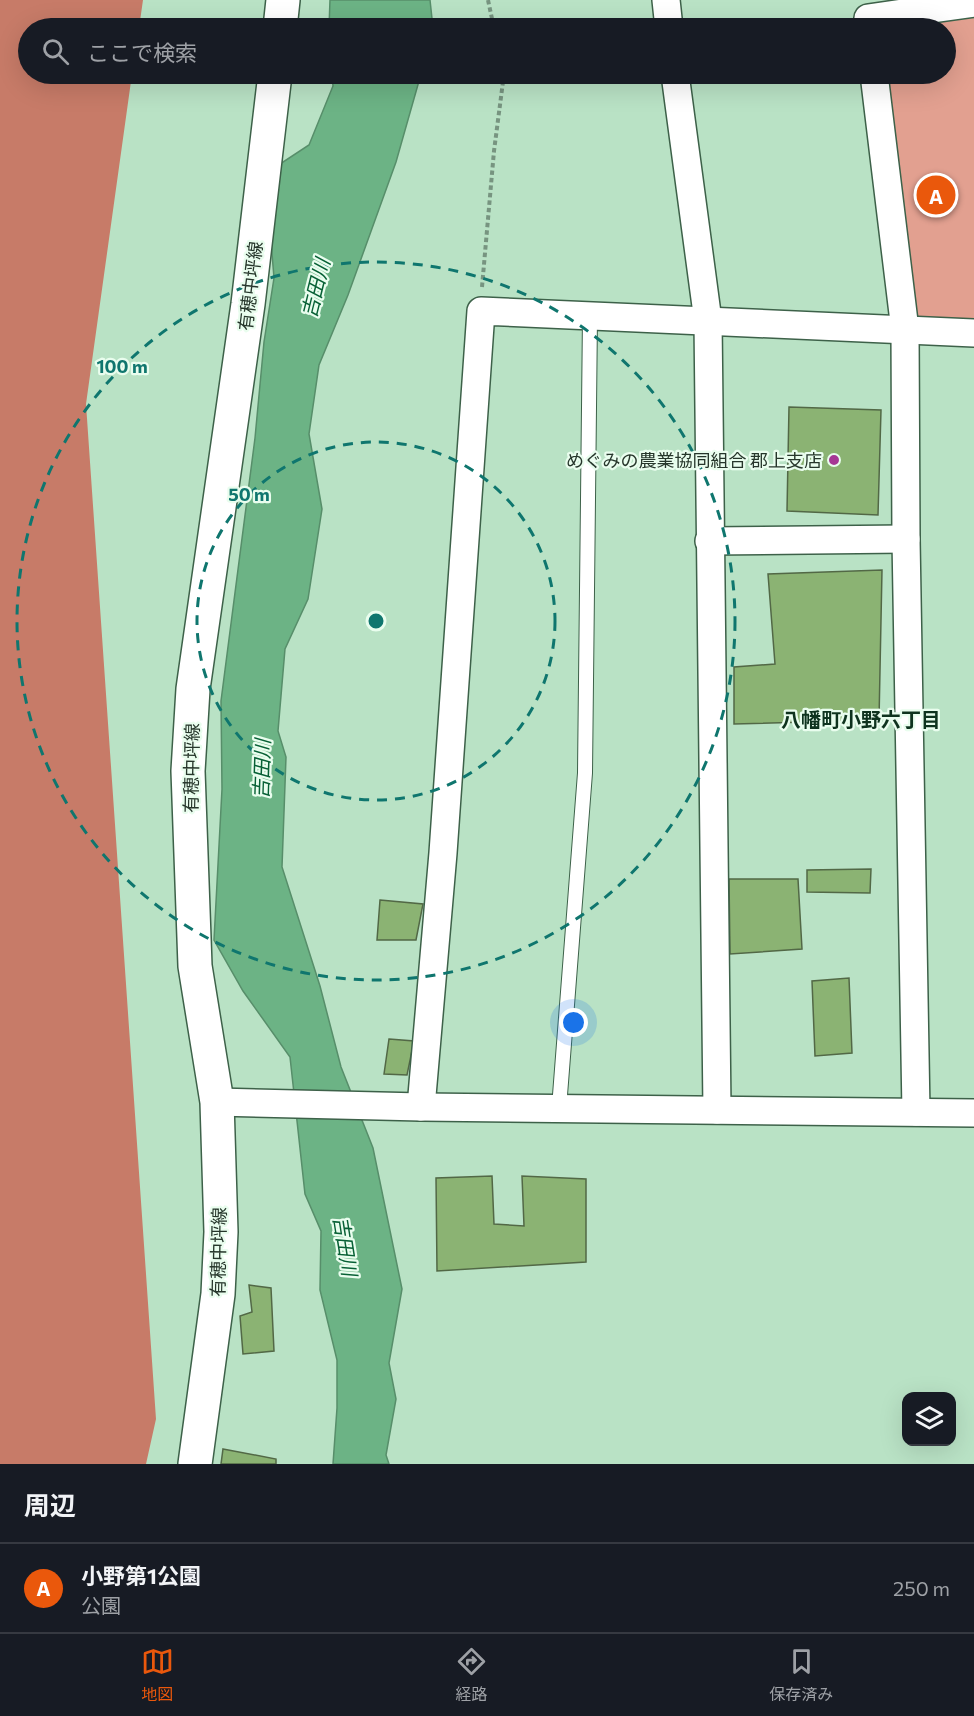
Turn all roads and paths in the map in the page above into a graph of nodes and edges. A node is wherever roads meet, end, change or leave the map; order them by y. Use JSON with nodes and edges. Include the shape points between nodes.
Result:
{"nodes":[{"id":1,"x":283,"y":0,"type":"edge"},
{"id":2,"x":488,"y":0,"type":"edge"},
{"id":3,"x":666,"y":0,"type":"edge"},
{"id":4,"x":974,"y":3,"type":"edge"},
{"id":5,"x":867,"y":16,"type":"edge"},
{"id":6,"x":281,"y":18,"type":"edge"},
{"id":7,"x":492,"y":18,"type":"edge"},
{"id":8,"x":668,"y":18,"type":"edge"},
{"id":9,"x":274,"y":84,"type":"edge"},
{"id":10,"x":503,"y":84,"type":"edge"},
{"id":11,"x":676,"y":84,"type":"edge"},
{"id":12,"x":875,"y":84,"type":"edge"},
{"id":13,"x":481,"y":310,"type":"junction"},
{"id":14,"x":590,"y":316,"type":"junction"},
{"id":15,"x":708,"y":321,"type":"junction"},
{"id":16,"x":905,"y":330,"type":"junction"},
{"id":17,"x":974,"y":333,"type":"edge"},
{"id":18,"x":906,"y":539,"type":"junction"},
{"id":19,"x":709,"y":542,"type":"junction"},
{"id":20,"x":226,"y":1102,"type":"junction"},
{"id":21,"x":421,"y":1107,"type":"junction"},
{"id":22,"x":559,"y":1108,"type":"junction"},
{"id":23,"x":717,"y":1110,"type":"junction"},
{"id":24,"x":916,"y":1112,"type":"junction"},
{"id":25,"x":974,"y":1113,"type":"edge"},
{"id":26,"x":195,"y":1464,"type":"edge"}],
"edges":[{"from":1,"to":6,"type":"main road"},
{"from":2,"to":7,"type":"path"},
{"from":3,"to":8,"type":"street"},
{"from":4,"to":5,"type":"street"},
{"from":9,"to":20,"type":"main road","name":"有穂中坪線","via":[[248,304],[193,689],[188,771],[195,966]]},
{"from":10,"to":13,"type":"path"},
{"from":11,"to":15,"type":"street"},
{"from":12,"to":16,"type":"street"},
{"from":13,"to":14,"type":"street"},
{"from":13,"to":21,"type":"street"},
{"from":14,"to":15,"type":"street"},
{"from":14,"to":22,"type":"lane","via":[[585,773]]},
{"from":15,"to":16,"type":"street"},
{"from":15,"to":19,"type":"street"},
{"from":16,"to":17,"type":"street"},
{"from":16,"to":18,"type":"street"},
{"from":18,"to":19,"type":"street"},
{"from":18,"to":24,"type":"street"},
{"from":19,"to":23,"type":"street"},
{"from":20,"to":21,"type":"street"},
{"from":20,"to":26,"type":"main road","name":"有穂中坪線","via":[[218,1294]]},
{"from":21,"to":22,"type":"street"},
{"from":22,"to":23,"type":"street"},
{"from":23,"to":24,"type":"street"},
{"from":24,"to":25,"type":"street"}]}
